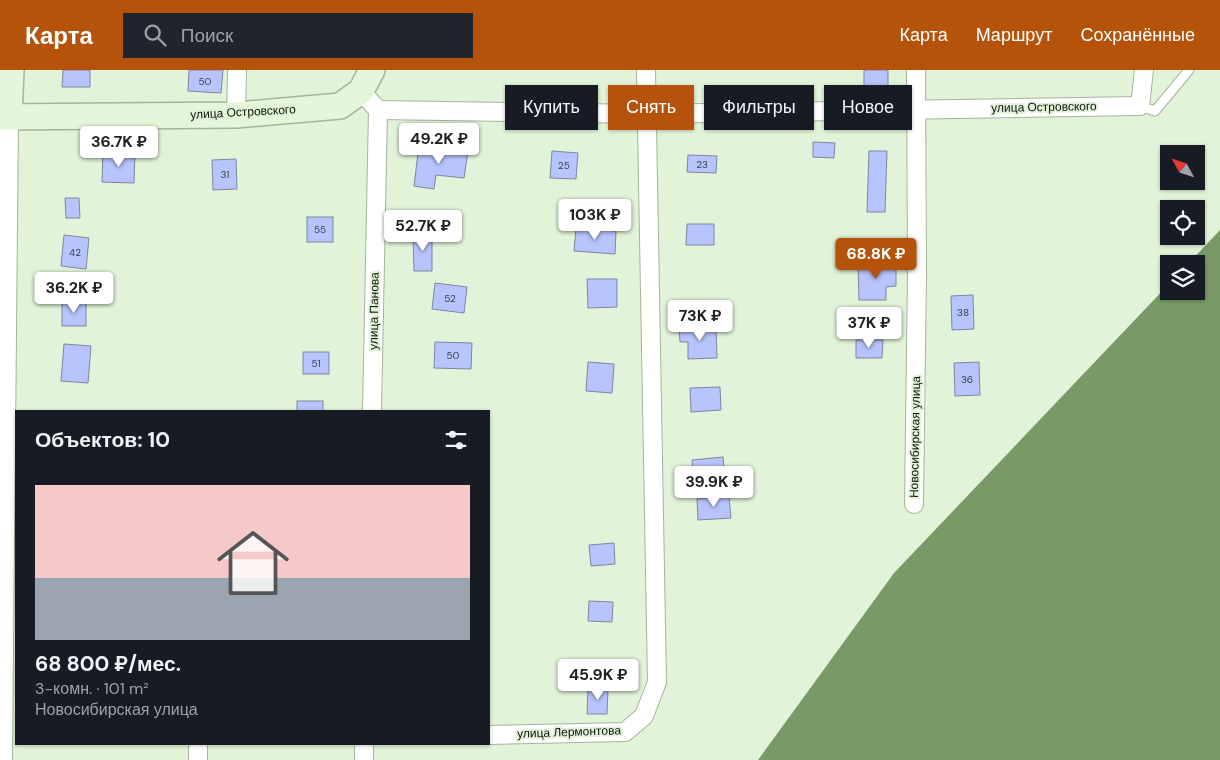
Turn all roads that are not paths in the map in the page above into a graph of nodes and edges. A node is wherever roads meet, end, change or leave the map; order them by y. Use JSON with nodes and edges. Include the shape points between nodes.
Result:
{"nodes":[{"id":1,"x":11,"y":70,"type":"edge"},
{"id":2,"x":237,"y":70,"type":"edge"},
{"id":3,"x":646,"y":70,"type":"edge"},
{"id":4,"x":916,"y":70,"type":"edge"},
{"id":5,"x":1144,"y":70,"type":"edge"},
{"id":6,"x":1188,"y":70,"type":"edge"},
{"id":7,"x":367,"y":80,"type":"edge"},
{"id":8,"x":646,"y":85,"type":"edge"},
{"id":9,"x":1140,"y":106,"type":"junction"},
{"id":10,"x":378,"y":110,"type":"junction"},
{"id":11,"x":916,"y":110,"type":"junction"},
{"id":12,"x":608,"y":113,"type":"edge"},
{"id":13,"x":694,"y":113,"type":"edge"},
{"id":14,"x":236,"y":115,"type":"junction"},
{"id":15,"x":5,"y":117,"type":"edge"},
{"id":16,"x":647,"y":130,"type":"edge"},
{"id":17,"x":372,"y":410,"type":"edge"},
{"id":18,"x":914,"y":504,"type":"dead end"},
{"id":19,"x":7,"y":733,"type":"edge"},
{"id":20,"x":490,"y":735,"type":"edge"},
{"id":21,"x":198,"y":745,"type":"edge"},
{"id":22,"x":364,"y":745,"type":"edge"},
{"id":23,"x":3,"y":760,"type":"edge"},
{"id":24,"x":198,"y":760,"type":"edge"},
{"id":25,"x":364,"y":760,"type":"edge"}],
"edges":[{"from":1,"to":15,"type":"main road"},
{"from":2,"to":14,"type":"street"},
{"from":3,"to":8,"type":"street"},
{"from":4,"to":11,"type":"street","name":"Новосибирская улица"},
{"from":5,"to":9,"type":"street"},
{"from":6,"to":9,"type":"lane","via":[[1154,110]]},
{"from":7,"to":10,"type":"street"},
{"from":7,"to":14,"type":"main road","name":"улица Островского","via":[[340,106]]},
{"from":9,"to":11,"type":"street","name":"улица Островского"},
{"from":10,"to":12,"type":"street","name":"улица Островского"},
{"from":10,"to":17,"type":"street","name":"улица Панова"},
{"from":11,"to":13,"type":"street","name":"улица Островского"},
{"from":11,"to":18,"type":"street","name":"Новосибирская улица"},
{"from":14,"to":15,"type":"main road","name":"улица Островского"},
{"from":15,"to":19,"type":"street"},
{"from":16,"to":20,"type":"street","name":"улица Лермонтова","via":[[657,682],[644,716],[625,732]]},
{"from":19,"to":23,"type":"street"},
{"from":21,"to":24,"type":"street"},
{"from":22,"to":25,"type":"street"}]}
